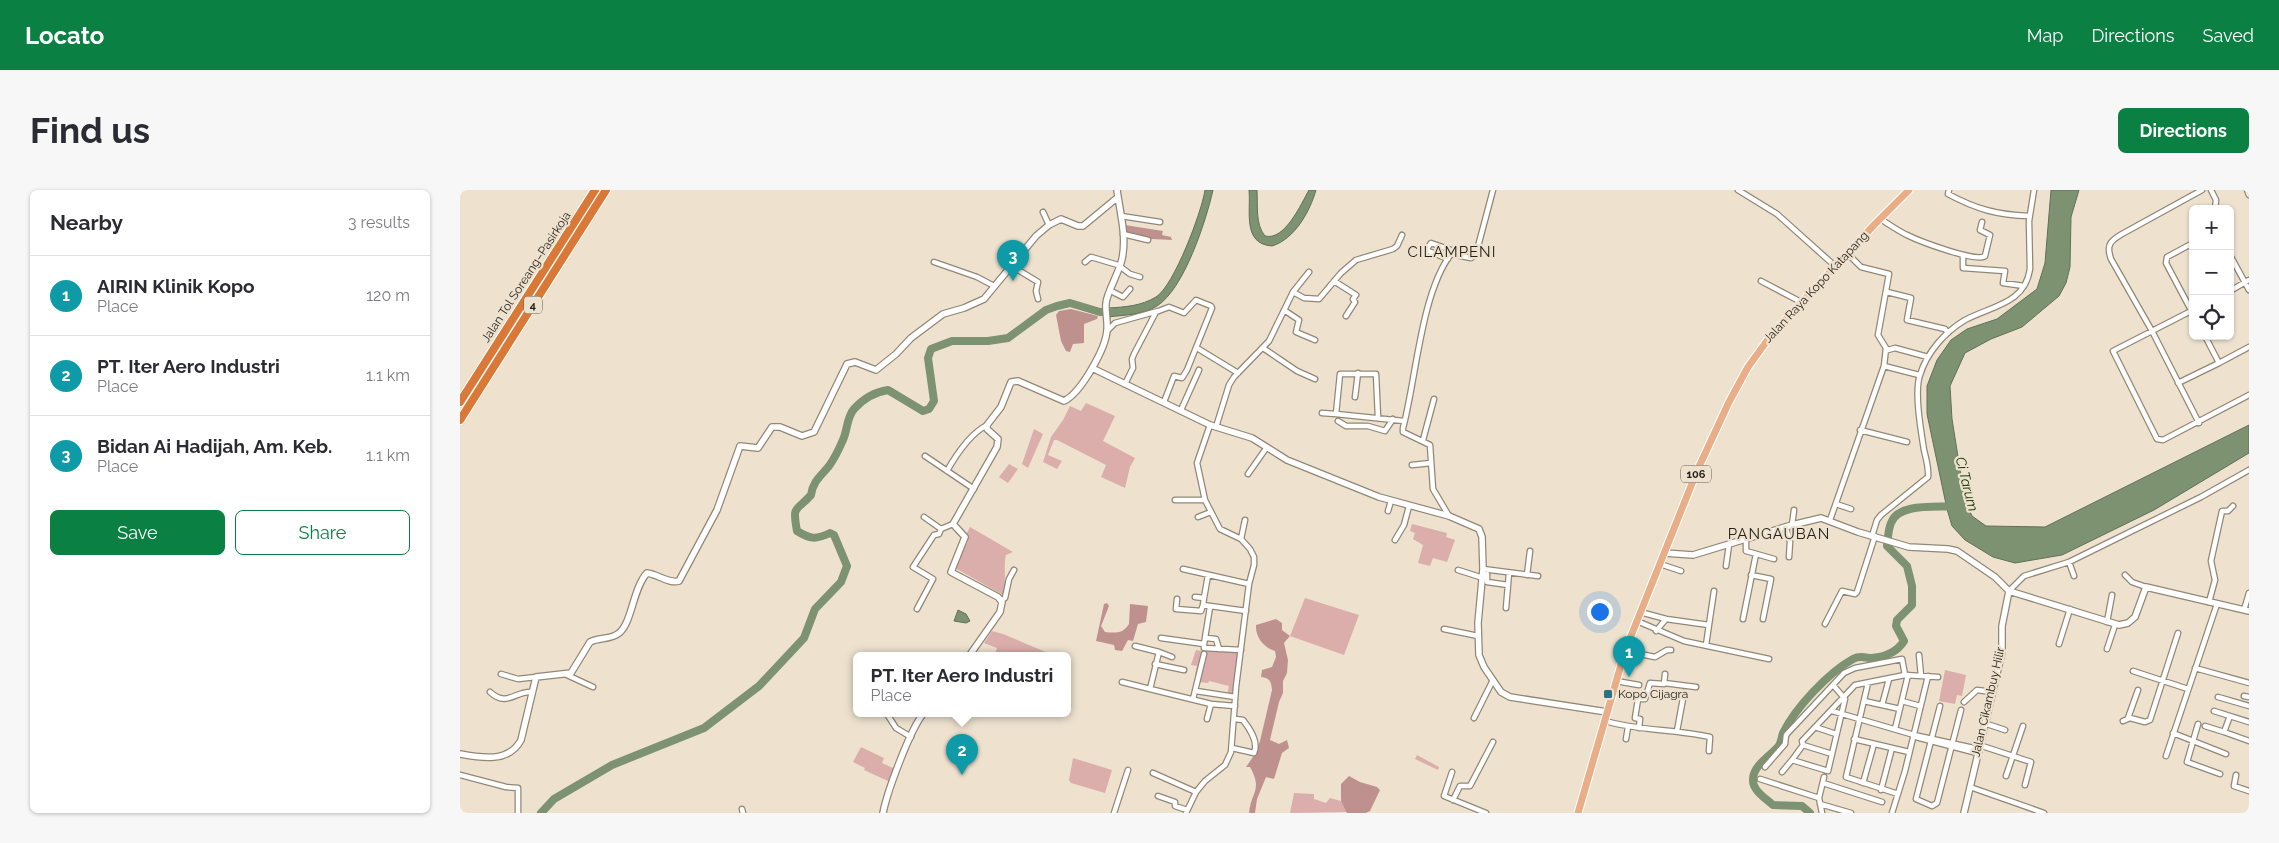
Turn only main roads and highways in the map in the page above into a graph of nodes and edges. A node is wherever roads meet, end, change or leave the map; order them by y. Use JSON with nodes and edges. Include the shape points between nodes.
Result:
{"nodes":[{"id":1,"x":595,"y":190,"type":"edge"},
{"id":2,"x":606,"y":190,"type":"edge"},
{"id":3,"x":1909,"y":190,"type":"edge"},
{"id":4,"x":468,"y":390,"type":"junction"},
{"id":5,"x":460,"y":398,"type":"edge"},
{"id":6,"x":460,"y":402,"type":"edge"},
{"id":7,"x":460,"y":420,"type":"edge"},
{"id":8,"x":1578,"y":813,"type":"edge"}],
"edges":[{"from":1,"to":4,"type":"highway","name":"Jalan Tol Soreang–Pasirkoja","number":"4"},
{"from":2,"to":7,"type":"highway","name":"Jalan Tol Soreang–Pasirkoja","number":"4"},
{"from":3,"to":8,"type":"main road","name":"Jalan Raya Kopo Katapang","number":"106","via":[[1759,350],[1729,402],[1625,651]]},
{"from":4,"to":5,"type":"highway"},
{"from":4,"to":6,"type":"highway","name":"Jalan Tol Soreang–Pasirkoja","number":"4"}]}
